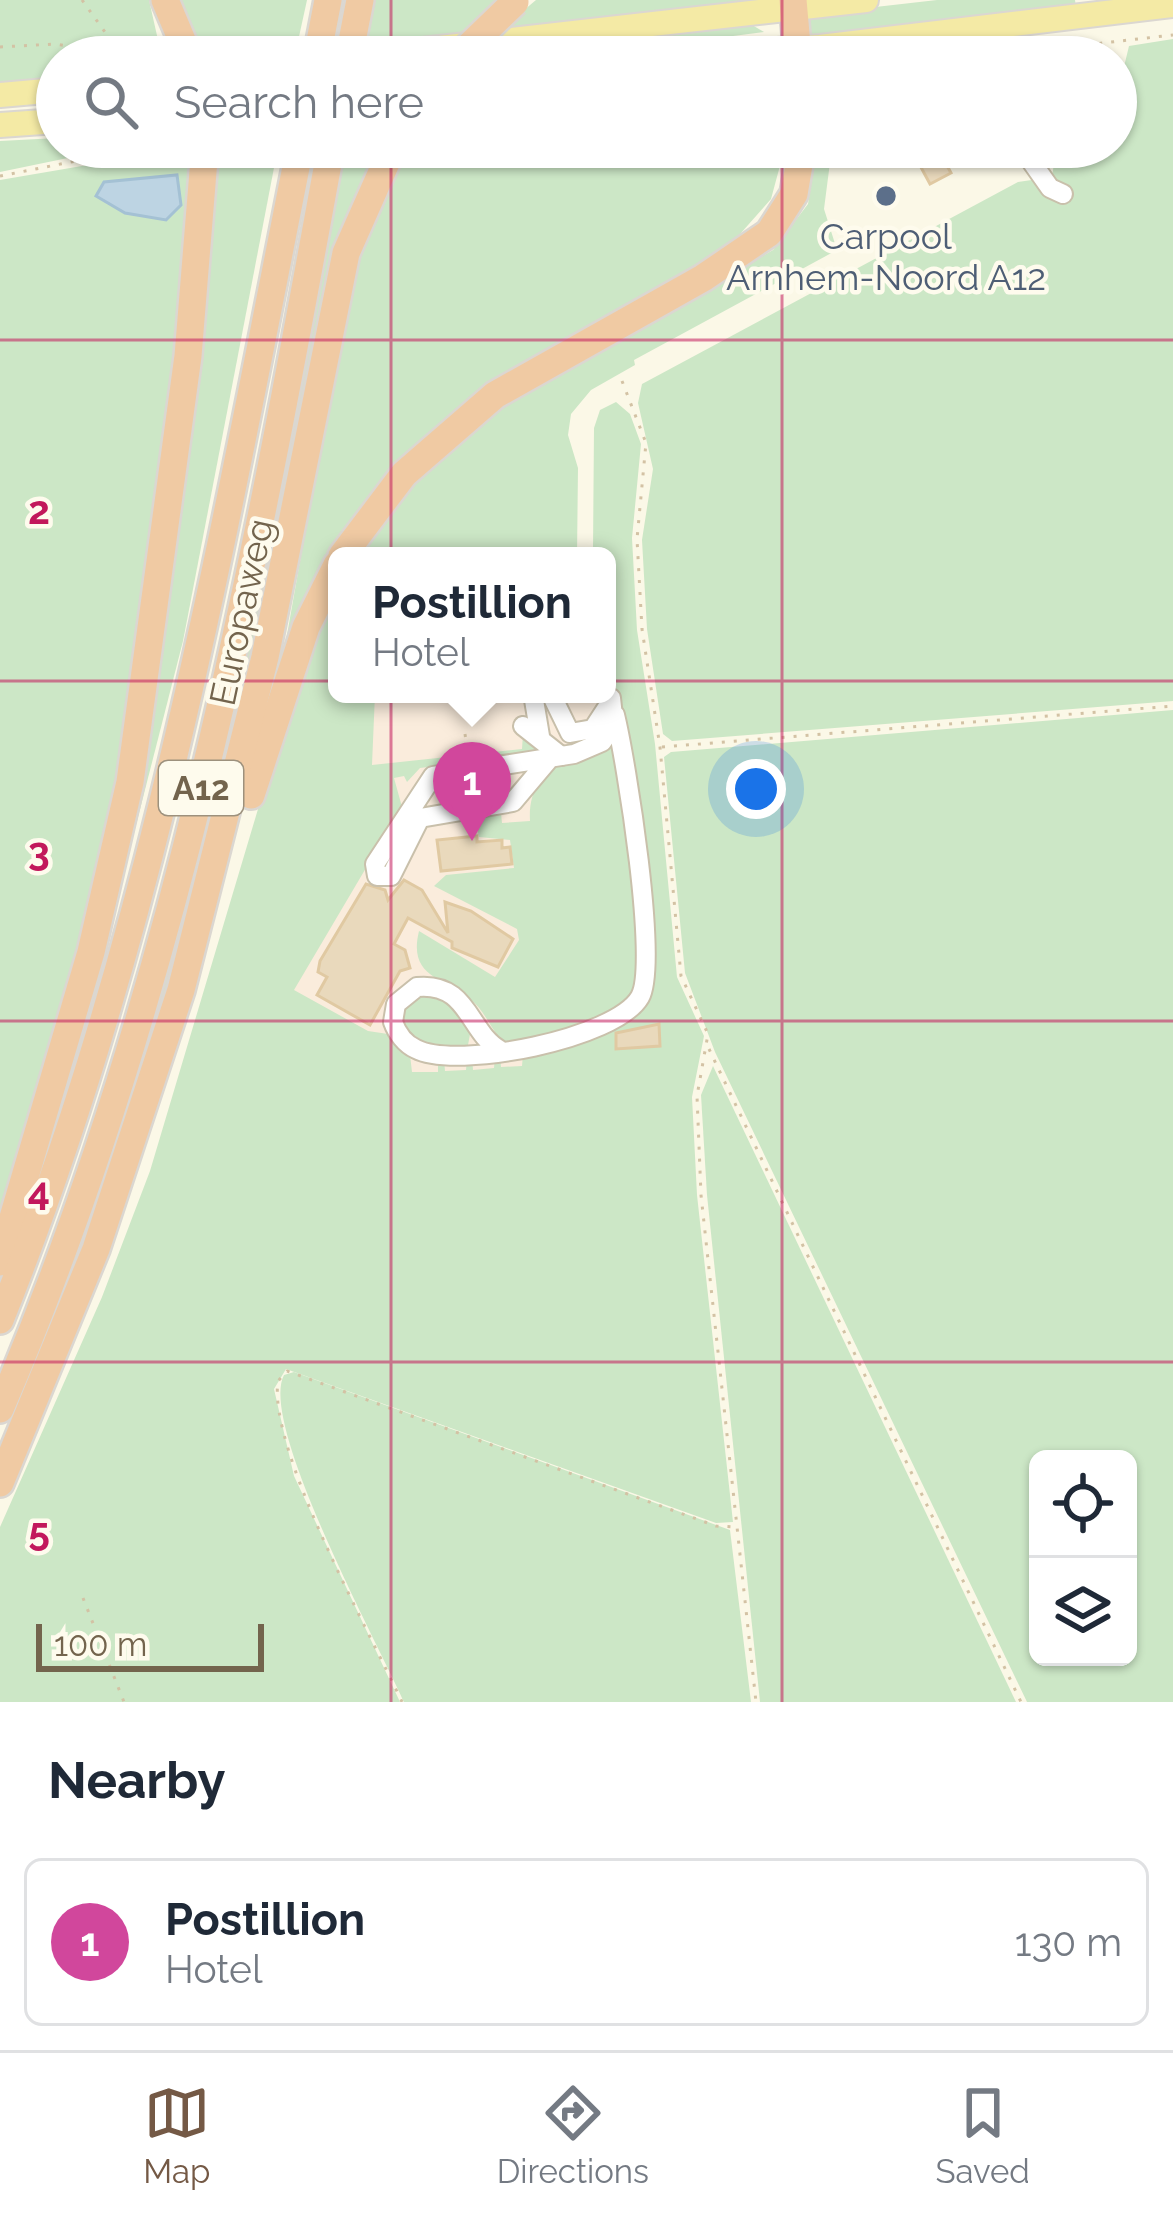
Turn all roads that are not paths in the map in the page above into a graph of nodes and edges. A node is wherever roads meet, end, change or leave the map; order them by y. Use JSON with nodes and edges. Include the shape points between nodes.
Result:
{"nodes":[{"id":1,"x":866,"y":0,"type":"edge"},
{"id":2,"x":516,"y":1,"type":"edge"},
{"id":3,"x":166,"y":4,"type":"edge"},
{"id":4,"x":793,"y":4,"type":"edge"},
{"id":5,"x":1173,"y":5,"type":"edge"},
{"id":6,"x":1093,"y":7,"type":"edge"},
{"id":7,"x":167,"y":36,"type":"edge"},
{"id":8,"x":180,"y":36,"type":"edge"},
{"id":9,"x":480,"y":36,"type":"edge"},
{"id":10,"x":531,"y":36,"type":"edge"},
{"id":11,"x":796,"y":36,"type":"edge"},
{"id":12,"x":906,"y":36,"type":"edge"},
{"id":13,"x":36,"y":91,"type":"edge"},
{"id":14,"x":0,"y":94,"type":"edge"},
{"id":15,"x":36,"y":123,"type":"edge"},
{"id":16,"x":0,"y":125,"type":"edge"},
{"id":17,"x":203,"y":168,"type":"edge"},
{"id":18,"x":296,"y":168,"type":"edge"},
{"id":19,"x":327,"y":168,"type":"edge"},
{"id":20,"x":384,"y":168,"type":"edge"},
{"id":21,"x":798,"y":168,"type":"edge"},
{"id":22,"x":1036,"y":168,"type":"edge"},
{"id":23,"x":1064,"y":194,"type":"dead end"},
{"id":24,"x":349,"y":547,"type":"edge"},
{"id":25,"x":328,"y":583,"type":"edge"},
{"id":26,"x":533,"y":703,"type":"edge"},
{"id":27,"x":554,"y":703,"type":"edge"},
{"id":28,"x":613,"y":707,"type":"junction"},
{"id":29,"x":556,"y":756,"type":"junction"},
{"id":30,"x":418,"y":794,"type":"junction"},
{"id":31,"x":428,"y":813,"type":"junction"},
{"id":32,"x":181,"y":990,"type":"junction"},
{"id":33,"x":500,"y":1050,"type":"junction"},
{"id":34,"x":0,"y":1262,"type":"edge"},
{"id":35,"x":0,"y":1320,"type":"edge"},
{"id":36,"x":0,"y":1409,"type":"edge"},
{"id":37,"x":0,"y":1483,"type":"edge"}],
"edges":[{"from":1,"to":4,"type":"main road"},
{"from":2,"to":9,"type":"highway","bridge":true},
{"from":3,"to":7,"type":"highway"},
{"from":3,"to":8,"type":"highway"},
{"from":4,"to":10,"type":"main road"},
{"from":4,"to":11,"type":"highway"},
{"from":5,"to":6,"type":"main road"},
{"from":6,"to":12,"type":"main road"},
{"from":13,"to":14,"type":"main road"},
{"from":15,"to":16,"type":"main road"},
{"from":17,"to":34,"type":"highway","number":"A12","via":[[188,356],[130,782],[98,928]]},
{"from":18,"to":35,"type":"highway","name":"Europaweg","number":"A12","via":[[158,833],[78,1106]]},
{"from":19,"to":36,"type":"highway","name":"Europaweg","number":"A12","via":[[235,648],[152,981]]},
{"from":20,"to":32,"type":"highway","number":"A12","via":[[346,253],[260,678]]},
{"from":21,"to":24,"type":"highway","via":[[794,194],[769,233],[495,395],[404,474]]},
{"from":22,"to":23,"type":"lane"},
{"from":25,"to":32,"type":"highway","number":"A12","via":[[273,718],[216,918]]},
{"from":26,"to":29,"type":"lane","via":[[532,731]]},
{"from":27,"to":28,"type":"lane","via":[[564,728],[578,734]]},
{"from":28,"to":29,"type":"lane","via":[[602,742]]},
{"from":28,"to":33,"type":"lane","via":[[645,986],[628,1012],[593,1032]]},
{"from":29,"to":30,"type":"lane","via":[[444,771]]},
{"from":29,"to":31,"type":"lane","via":[[513,802]]},
{"from":30,"to":31,"type":"lane"},
{"from":30,"to":31,"type":"lane","via":[[375,864],[376,876],[391,876]]},
{"from":32,"to":37,"type":"highway","number":"A12","via":[[96,1249]]},
{"from":33,"to":33,"type":"lane","via":[[416,1049],[395,1030],[396,1004],[416,987],[441,990],[472,1012]]}]}
